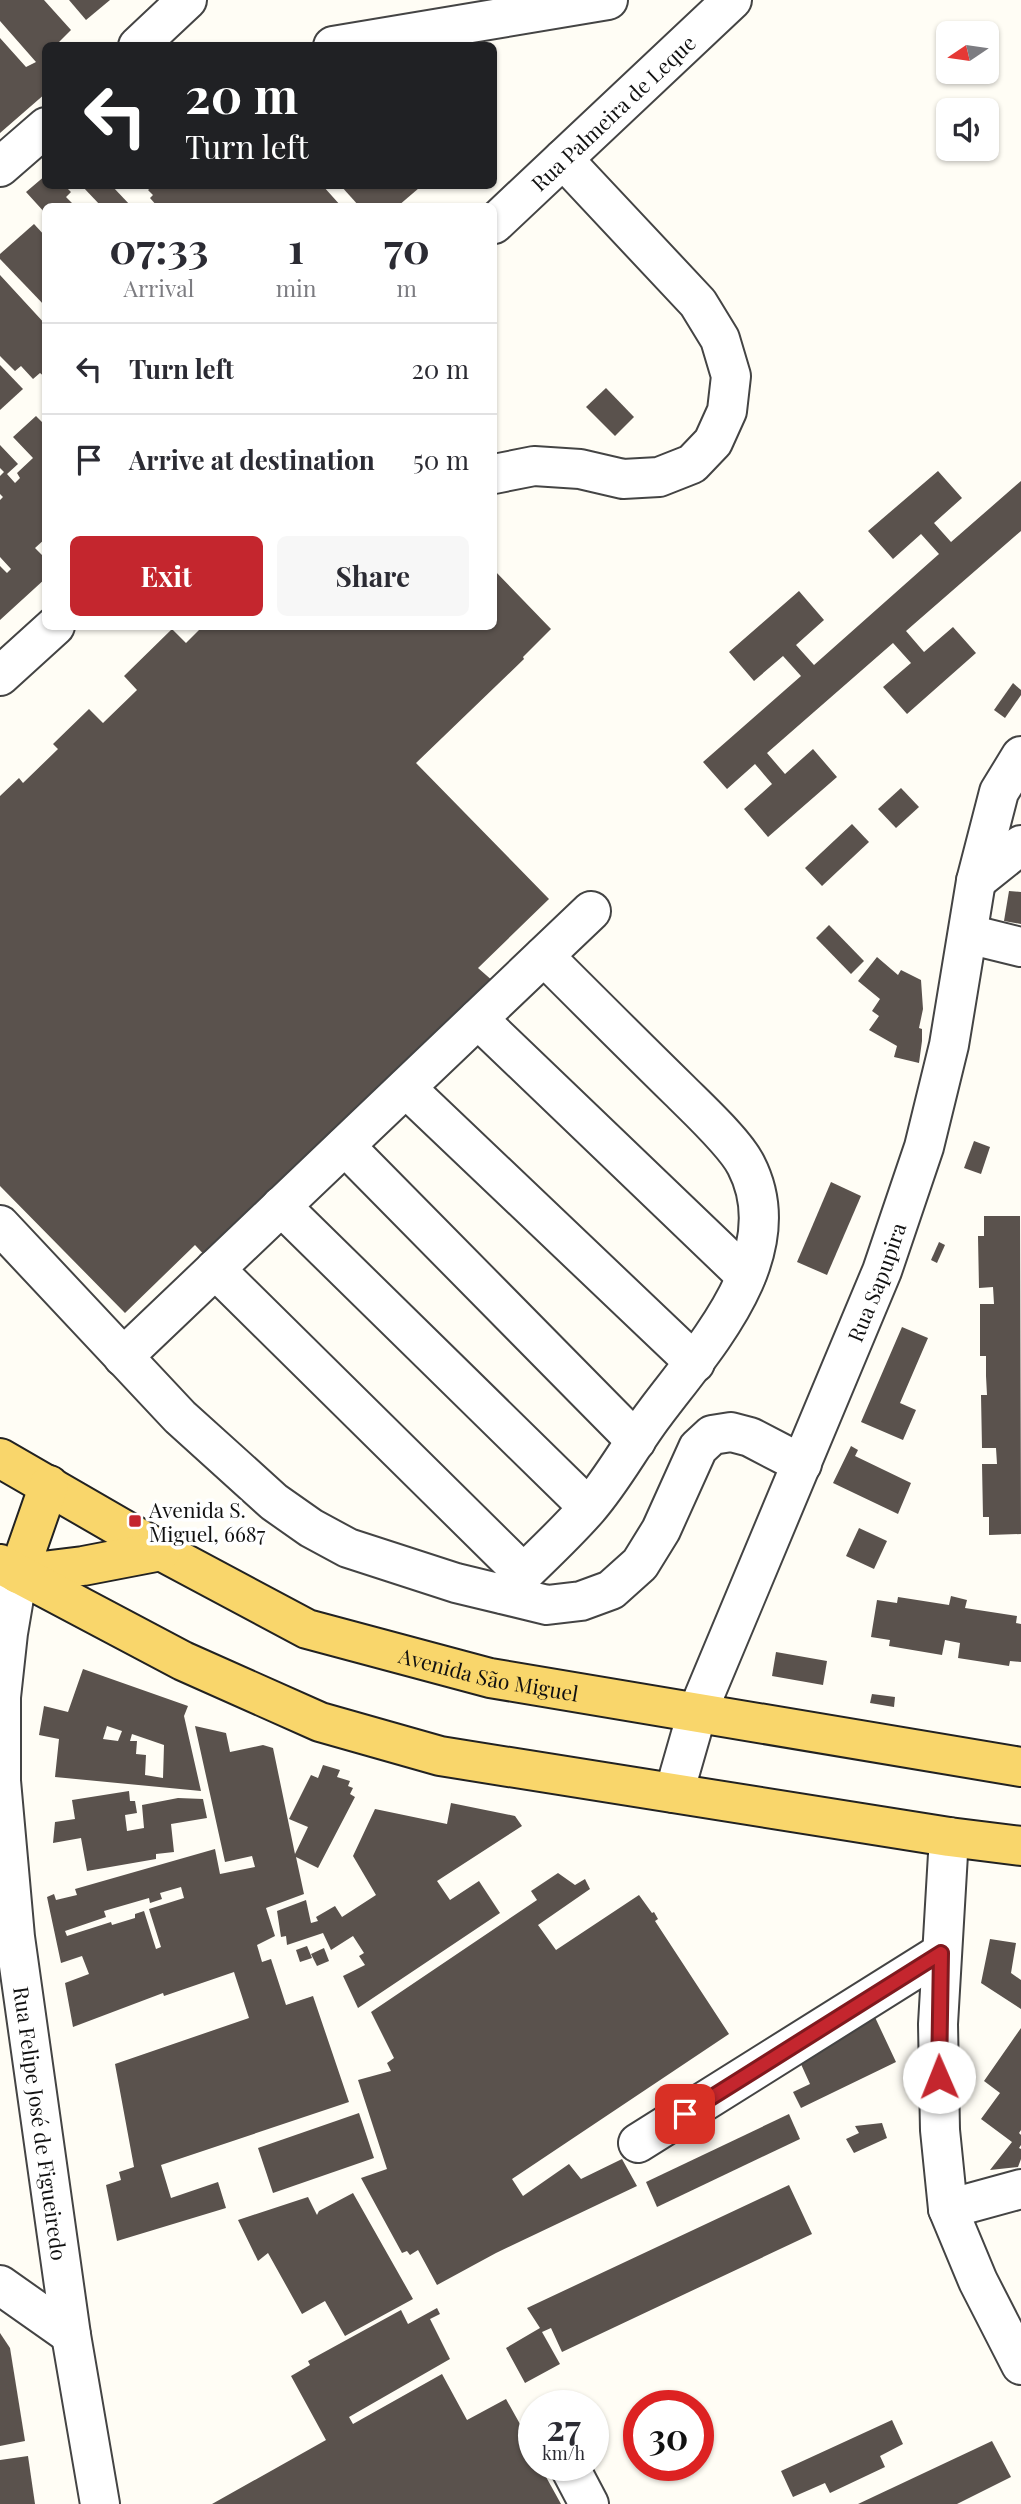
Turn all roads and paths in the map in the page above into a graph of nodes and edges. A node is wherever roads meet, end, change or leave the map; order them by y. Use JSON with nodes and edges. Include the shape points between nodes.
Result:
{"nodes":[{"id":1,"x":187,"y":0,"type":"edge"},
{"id":2,"x":608,"y":0,"type":"edge"},
{"id":3,"x":732,"y":0,"type":"edge"},
{"id":4,"x":142,"y":42,"type":"edge"},
{"id":5,"x":357,"y":42,"type":"edge"},
{"id":6,"x":42,"y":130,"type":"edge"},
{"id":7,"x":562,"y":159,"type":"junction"},
{"id":8,"x":0,"y":167,"type":"edge"},
{"id":9,"x":497,"y":221,"type":"edge"},
{"id":10,"x":497,"y":473,"type":"edge"},
{"id":11,"x":51,"y":630,"type":"edge"},
{"id":12,"x":0,"y":676,"type":"edge"},
{"id":13,"x":1021,"y":756,"type":"edge"},
{"id":14,"x":1021,"y":845,"type":"edge"},
{"id":15,"x":976,"y":881,"type":"junction"},
{"id":16,"x":590,"y":911,"type":"dead end"},
{"id":17,"x":968,"y":934,"type":"junction"},
{"id":18,"x":1021,"y":947,"type":"edge"},
{"id":19,"x":544,"y":956,"type":"junction"},
{"id":20,"x":478,"y":1019,"type":"junction"},
{"id":21,"x":406,"y":1087,"type":"junction"},
{"id":22,"x":345,"y":1146,"type":"junction"},
{"id":23,"x":281,"y":1206,"type":"junction"},
{"id":24,"x":0,"y":1225,"type":"edge"},
{"id":25,"x":215,"y":1269,"type":"junction"},
{"id":26,"x":746,"y":1276,"type":"junction"},
{"id":27,"x":123,"y":1357,"type":"junction"},
{"id":28,"x":695,"y":1363,"type":"junction"},
{"id":29,"x":635,"y":1441,"type":"junction"},
{"id":30,"x":0,"y":1458,"type":"edge"},
{"id":31,"x":802,"y":1464,"type":"junction"},
{"id":32,"x":49,"y":1485,"type":"junction"},
{"id":33,"x":588,"y":1507,"type":"junction"},
{"id":34,"x":161,"y":1551,"type":"junction"},
{"id":35,"x":9,"y":1569,"type":"edge"},
{"id":36,"x":513,"y":1584,"type":"junction"},
{"id":37,"x":697,"y":1713,"type":"junction"},
{"id":38,"x":1021,"y":1767,"type":"edge"},
{"id":39,"x":674,"y":1793,"type":"junction"},
{"id":40,"x":949,"y":1838,"type":"junction"},
{"id":41,"x":1021,"y":1846,"type":"edge"},
{"id":42,"x":7,"y":1938,"type":"edge"},
{"id":43,"x":941,"y":1953,"type":"junction"},
{"id":44,"x":638,"y":2143,"type":"dead end"},
{"id":45,"x":1021,"y":2189,"type":"edge"},
{"id":46,"x":948,"y":2209,"type":"junction"},
{"id":47,"x":0,"y":2285,"type":"edge"},
{"id":48,"x":71,"y":2335,"type":"junction"},
{"id":49,"x":1021,"y":2365,"type":"edge"},
{"id":50,"x":577,"y":2481,"type":"edge"},
{"id":51,"x":100,"y":2504,"type":"edge"},
{"id":52,"x":589,"y":2504,"type":"edge"}],
"edges":[{"from":1,"to":4,"type":"street"},
{"from":2,"to":5,"type":"street"},
{"from":3,"to":7,"type":"street","name":"Rua Palmeira de Leque"},
{"from":6,"to":8,"type":"street"},
{"from":7,"to":9,"type":"street","name":"Rua Palmeira de Leque"},
{"from":7,"to":10,"type":"street","via":[[698,303],[720,339],[731,376],[727,411],[713,442],[692,464],[659,477],[623,479],[580,469],[534,466]]},
{"from":11,"to":12,"type":"street"},
{"from":13,"to":15,"type":"street","name":"Rua Sapupira","via":[[999,792]]},
{"from":14,"to":15,"type":"street"},
{"from":15,"to":17,"type":"street","name":"Rua Sapupira"},
{"from":16,"to":19,"type":"street"},
{"from":17,"to":18,"type":"street"},
{"from":17,"to":31,"type":"street","name":"Rua Sapupira","via":[[949,1045],[924,1147],[882,1271]]},
{"from":19,"to":20,"type":"street"},
{"from":19,"to":26,"type":"street","via":[[709,1119],[746,1163],[758,1195],[760,1230]]},
{"from":20,"to":21,"type":"street"},
{"from":20,"to":26,"type":"street"},
{"from":21,"to":22,"type":"street"},
{"from":21,"to":28,"type":"street"},
{"from":22,"to":23,"type":"street"},
{"from":22,"to":29,"type":"street"},
{"from":23,"to":25,"type":"street"},
{"from":23,"to":33,"type":"street"},
{"from":24,"to":27,"type":"street"},
{"from":25,"to":27,"type":"street"},
{"from":25,"to":36,"type":"street"},
{"from":26,"to":28,"type":"street","via":[[724,1323]]},
{"from":27,"to":36,"type":"street","via":[[180,1417],[274,1502],[311,1528],[348,1548],[456,1583]]},
{"from":28,"to":29,"type":"street"},
{"from":29,"to":33,"type":"street"},
{"from":30,"to":32,"type":"main road","name":"Avenida São Miguel"},
{"from":31,"to":36,"type":"street","via":[[750,1437],[731,1432],[712,1435],[698,1448],[661,1530],[640,1564],[611,1590],[581,1601],[547,1605]]},
{"from":31,"to":37,"type":"street","name":"Rua Sapupira"},
{"from":32,"to":34,"type":"main road","name":"Avenida São Miguel"},
{"from":32,"to":35,"type":"main road"},
{"from":33,"to":36,"type":"street"},
{"from":34,"to":35,"type":"main road","via":[[83,1566]]},
{"from":34,"to":37,"type":"main road","name":"Avenida São Miguel","via":[[307,1629],[490,1678]]},
{"from":35,"to":39,"type":"main road","via":[[183,1661],[320,1722],[440,1756]]},
{"from":35,"to":42,"type":"street","name":"Rua Felipe José de Figueiredo","via":[[1,1697]]},
{"from":37,"to":38,"type":"main road","name":"Avenida São Miguel"},
{"from":37,"to":39,"type":"street","name":"Rua Sapupira"},
{"from":39,"to":40,"type":"main road"},
{"from":40,"to":41,"type":"main road"},
{"from":40,"to":43,"type":"street"},
{"from":42,"to":48,"type":"street","name":"Rua Felipe José de Figueiredo"},
{"from":43,"to":44,"type":"street"},
{"from":43,"to":46,"type":"street","via":[[940,2130]]},
{"from":45,"to":46,"type":"street"},
{"from":46,"to":49,"type":"street"},
{"from":47,"to":48,"type":"street"},
{"from":48,"to":51,"type":"street","name":"Rua Felipe José de Figueiredo"},
{"from":50,"to":52,"type":"street"}]}
